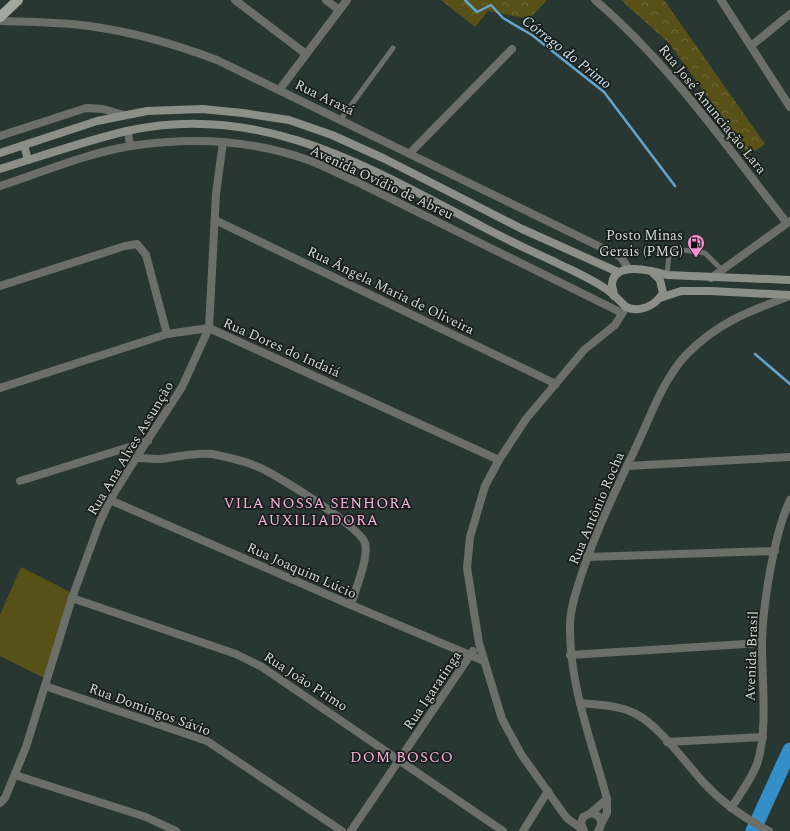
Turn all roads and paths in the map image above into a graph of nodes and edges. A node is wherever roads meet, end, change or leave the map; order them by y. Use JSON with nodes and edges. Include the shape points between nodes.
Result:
{"nodes":[{"id":1,"x":18,"y":0,"type":"edge"},
{"id":2,"x":236,"y":0,"type":"edge"},
{"id":3,"x":326,"y":0,"type":"edge"},
{"id":4,"x":347,"y":0,"type":"edge"},
{"id":5,"x":595,"y":0,"type":"edge"},
{"id":6,"x":721,"y":0,"type":"edge"},
{"id":7,"x":339,"y":10,"type":"junction"},
{"id":8,"x":790,"y":14,"type":"edge"},
{"id":9,"x":0,"y":17,"type":"edge"},
{"id":10,"x":0,"y":22,"type":"edge"},
{"id":11,"x":750,"y":46,"type":"junction"},
{"id":12,"x":393,"y":48,"type":"dead end"},
{"id":13,"x":512,"y":49,"type":"dead end"},
{"id":14,"x":306,"y":54,"type":"junction"},
{"id":15,"x":280,"y":89,"type":"junction"},
{"id":16,"x":790,"y":106,"type":"edge"},
{"id":17,"x":124,"y":115,"type":"junction"},
{"id":18,"x":341,"y":119,"type":"junction"},
{"id":19,"x":128,"y":131,"type":"junction"},
{"id":20,"x":0,"y":136,"type":"edge"},
{"id":21,"x":223,"y":142,"type":"junction"},
{"id":22,"x":24,"y":145,"type":"junction"},
{"id":23,"x":130,"y":146,"type":"junction"},
{"id":24,"x":0,"y":153,"type":"edge"},
{"id":25,"x":410,"y":153,"type":"junction"},
{"id":26,"x":28,"y":160,"type":"junction"},
{"id":27,"x":0,"y":169,"type":"edge"},
{"id":28,"x":0,"y":186,"type":"edge"},
{"id":29,"x":215,"y":220,"type":"junction"},
{"id":30,"x":789,"y":222,"type":"edge"},
{"id":31,"x":628,"y":268,"type":"junction"},
{"id":32,"x":722,"y":270,"type":"junction"},
{"id":33,"x":650,"y":271,"type":"junction"},
{"id":34,"x":618,"y":272,"type":"junction"},
{"id":35,"x":666,"y":275,"type":"junction"},
{"id":36,"x":711,"y":278,"type":"junction"},
{"id":37,"x":790,"y":280,"type":"edge"},
{"id":38,"x":0,"y":286,"type":"edge"},
{"id":39,"x":614,"y":296,"type":"junction"},
{"id":40,"x":790,"y":296,"type":"edge"},
{"id":41,"x":660,"y":298,"type":"junction"},
{"id":42,"x":624,"y":310,"type":"junction"},
{"id":43,"x":208,"y":328,"type":"junction"},
{"id":44,"x":167,"y":334,"type":"junction"},
{"id":45,"x":556,"y":384,"type":"junction"},
{"id":46,"x":0,"y":388,"type":"edge"},
{"id":47,"x":148,"y":441,"type":"junction"},
{"id":48,"x":790,"y":457,"type":"edge"},
{"id":49,"x":136,"y":458,"type":"junction"},
{"id":50,"x":499,"y":460,"type":"junction"},
{"id":51,"x":627,"y":466,"type":"junction"},
{"id":52,"x":20,"y":481,"type":"dead end"},
{"id":53,"x":110,"y":500,"type":"junction"},
{"id":54,"x":790,"y":500,"type":"edge"},
{"id":55,"x":775,"y":551,"type":"junction"},
{"id":56,"x":587,"y":557,"type":"junction"},
{"id":57,"x":72,"y":598,"type":"junction"},
{"id":58,"x":351,"y":605,"type":"junction"},
{"id":59,"x":479,"y":643,"type":"junction"},
{"id":60,"x":762,"y":643,"type":"junction"},
{"id":61,"x":570,"y":655,"type":"junction"},
{"id":62,"x":471,"y":656,"type":"junction"},
{"id":63,"x":484,"y":661,"type":"junction"},
{"id":64,"x":45,"y":686,"type":"junction"},
{"id":65,"x":580,"y":703,"type":"junction"},
{"id":66,"x":763,"y":737,"type":"junction"},
{"id":67,"x":667,"y":742,"type":"junction"},
{"id":68,"x":401,"y":760,"type":"junction"},
{"id":69,"x":15,"y":775,"type":"junction"},
{"id":70,"x":548,"y":791,"type":"junction"},
{"id":71,"x":607,"y":799,"type":"junction"},
{"id":72,"x":0,"y":803,"type":"edge"},
{"id":73,"x":731,"y":808,"type":"junction"},
{"id":74,"x":591,"y":813,"type":"junction"},
{"id":75,"x":601,"y":828,"type":"edge"},
{"id":76,"x":583,"y":830,"type":"edge"},
{"id":77,"x":176,"y":831,"type":"edge"},
{"id":78,"x":342,"y":831,"type":"edge"},
{"id":79,"x":351,"y":831,"type":"edge"},
{"id":80,"x":503,"y":831,"type":"edge"},
{"id":81,"x":522,"y":831,"type":"edge"},
{"id":82,"x":769,"y":831,"type":"edge"}],
"edges":[{"from":1,"to":9,"type":"main road"},
{"from":2,"to":14,"type":"street"},
{"from":3,"to":7,"type":"street"},
{"from":4,"to":7,"type":"street"},
{"from":5,"to":30,"type":"street","name":"Rua José Anunciação Lara","via":[[617,18],[688,94]]},
{"from":6,"to":11,"type":"street"},
{"from":7,"to":14,"type":"street"},
{"from":8,"to":11,"type":"street"},
{"from":10,"to":15,"type":"street","name":"Rua Araxá","via":[[54,22],[138,35],[178,45]]},
{"from":11,"to":16,"type":"street"},
{"from":12,"to":18,"type":"lane"},
{"from":13,"to":25,"type":"street"},
{"from":14,"to":15,"type":"street"},
{"from":15,"to":18,"type":"street","name":"Rua Araxá"},
{"from":17,"to":20,"type":"street","via":[[103,109],[86,108]]},
{"from":17,"to":22,"type":"main road","name":"Avenida Ovídio de Abreu","via":[[90,123]]},
{"from":17,"to":34,"type":"main road","name":"Avenida Ovídio de Abreu","via":[[147,111],[202,109],[289,120],[332,135],[378,156],[522,229]]},
{"from":18,"to":25,"type":"street","name":"Rua Araxá"},
{"from":19,"to":23,"type":"street"},
{"from":19,"to":26,"type":"main road","name":"Avenida Ovídio de Abreu"},
{"from":19,"to":39,"type":"main road","name":"Avenida Ovídio de Abreu","via":[[192,124],[227,125],[274,132],[314,145],[357,162],[584,276]]},
{"from":21,"to":23,"type":"street","name":"Avenida Ovídio de Abreu","via":[[196,140]]},
{"from":21,"to":29,"type":"street","name":"Rua Ana Alves Assunção"},
{"from":21,"to":42,"type":"street","name":"Avenida Ovídio de Abreu","via":[[272,150],[311,161]]},
{"from":22,"to":24,"type":"main road","name":"Avenida Ovídio de Abreu"},
{"from":22,"to":26,"type":"main road"},
{"from":23,"to":28,"type":"street","name":"Avenida Ovídio de Abreu"},
{"from":25,"to":31,"type":"street","name":"Rua Araxá","via":[[621,257]]},
{"from":26,"to":27,"type":"main road","name":"Avenida Ovídio de Abreu"},
{"from":29,"to":43,"type":"street","name":"Rua Ana Alves Assunção"},
{"from":29,"to":45,"type":"street","name":"Rua Ângela Maria de Oliveira"},
{"from":30,"to":32,"type":"street"},
{"from":31,"to":33,"type":"main road"},
{"from":31,"to":34,"type":"main road"},
{"from":32,"to":35,"type":"lane","via":[[705,253],[676,249],[671,250],[669,255]]},
{"from":32,"to":36,"type":"street"},
{"from":33,"to":35,"type":"main road"},
{"from":33,"to":41,"type":"main road","via":[[660,280],[663,294]]},
{"from":34,"to":39,"type":"main road","via":[[612,283]]},
{"from":35,"to":36,"type":"main road"},
{"from":36,"to":37,"type":"main road"},
{"from":38,"to":44,"type":"street","via":[[137,244],[146,255]]},
{"from":39,"to":42,"type":"main road"},
{"from":40,"to":41,"type":"main road","via":[[681,291]]},
{"from":40,"to":51,"type":"street","name":"Rua Antônio Rocha","via":[[724,323],[686,356],[673,372],[659,397]]},
{"from":41,"to":42,"type":"main road","via":[[655,304],[643,309]]},
{"from":42,"to":45,"type":"street","via":[[615,325],[584,350]]},
{"from":43,"to":44,"type":"street","name":"Rua Dores do Indaiá"},
{"from":43,"to":47,"type":"street","name":"Rua Ana Alves Assunção","via":[[182,387]]},
{"from":43,"to":50,"type":"street","name":"Rua Dores do Indaiá"},
{"from":44,"to":46,"type":"street","name":"Rua Dores do Indaiá"},
{"from":45,"to":50,"type":"street","via":[[526,419]]},
{"from":47,"to":49,"type":"street","name":"Rua Ana Alves Assunção"},
{"from":47,"to":52,"type":"street"},
{"from":48,"to":51,"type":"street"},
{"from":49,"to":53,"type":"street","name":"Rua Ana Alves Assunção"},
{"from":49,"to":58,"type":"street","via":[[159,459],[210,454],[233,458],[258,466],[346,523],[365,545],[363,563]]},
{"from":50,"to":59,"type":"street","via":[[485,486],[470,538],[467,568]]},
{"from":51,"to":56,"type":"street","name":"Rua Antônio Rocha"},
{"from":53,"to":57,"type":"street","name":"Rua Ana Alves Assunção"},
{"from":53,"to":58,"type":"street","name":"Rua Joaquim Lúcio"},
{"from":54,"to":55,"type":"street","name":"Avenida Brasil"},
{"from":55,"to":56,"type":"street"},
{"from":55,"to":60,"type":"street","name":"Avenida Brasil","via":[[766,599]]},
{"from":56,"to":61,"type":"street","name":"Rua Antônio Rocha","via":[[575,594],[570,623]]},
{"from":57,"to":64,"type":"street","name":"Rua Ana Alves Assunção"},
{"from":57,"to":68,"type":"street","name":"Rua João Primo","via":[[236,654],[262,667]]},
{"from":58,"to":62,"type":"street","name":"Rua Joaquim Lúcio"},
{"from":59,"to":62,"type":"street","name":"Rua Igaratinga"},
{"from":59,"to":63,"type":"street"},
{"from":60,"to":61,"type":"street"},
{"from":60,"to":66,"type":"street","name":"Avenida Brasil"},
{"from":61,"to":65,"type":"street","name":"Rua Antônio Rocha"},
{"from":62,"to":63,"type":"street","name":"Rua Joaquim Lúcio"},
{"from":62,"to":68,"type":"street","name":"Rua Igaratinga"},
{"from":63,"to":70,"type":"street","via":[[507,730]]},
{"from":64,"to":69,"type":"street","name":"Rua Ana Alves Assunção"},
{"from":64,"to":78,"type":"street","name":"Rua Domingos Sávio","via":[[207,741]]},
{"from":65,"to":67,"type":"street","via":[[622,708],[636,713]]},
{"from":65,"to":71,"type":"street","name":"Rua Antônio Rocha"},
{"from":66,"to":67,"type":"street"},
{"from":66,"to":73,"type":"street","name":"Avenida Brasil","via":[[757,764]]},
{"from":67,"to":73,"type":"street"},
{"from":68,"to":79,"type":"street","name":"Rua Igaratinga"},
{"from":68,"to":80,"type":"street","name":"Rua João Primo"},
{"from":69,"to":72,"type":"street","name":"Rua Ana Alves Assunção","via":[[5,798]]},
{"from":69,"to":77,"type":"street","via":[[146,817]]},
{"from":70,"to":76,"type":"street","via":[[568,819]]},
{"from":70,"to":81,"type":"street"},
{"from":71,"to":74,"type":"street"},
{"from":71,"to":75,"type":"street","via":[[607,813]]},
{"from":73,"to":82,"type":"street"},
{"from":74,"to":75,"type":"street","via":[[598,816]]},
{"from":74,"to":76,"type":"street","via":[[581,820]]}]}
